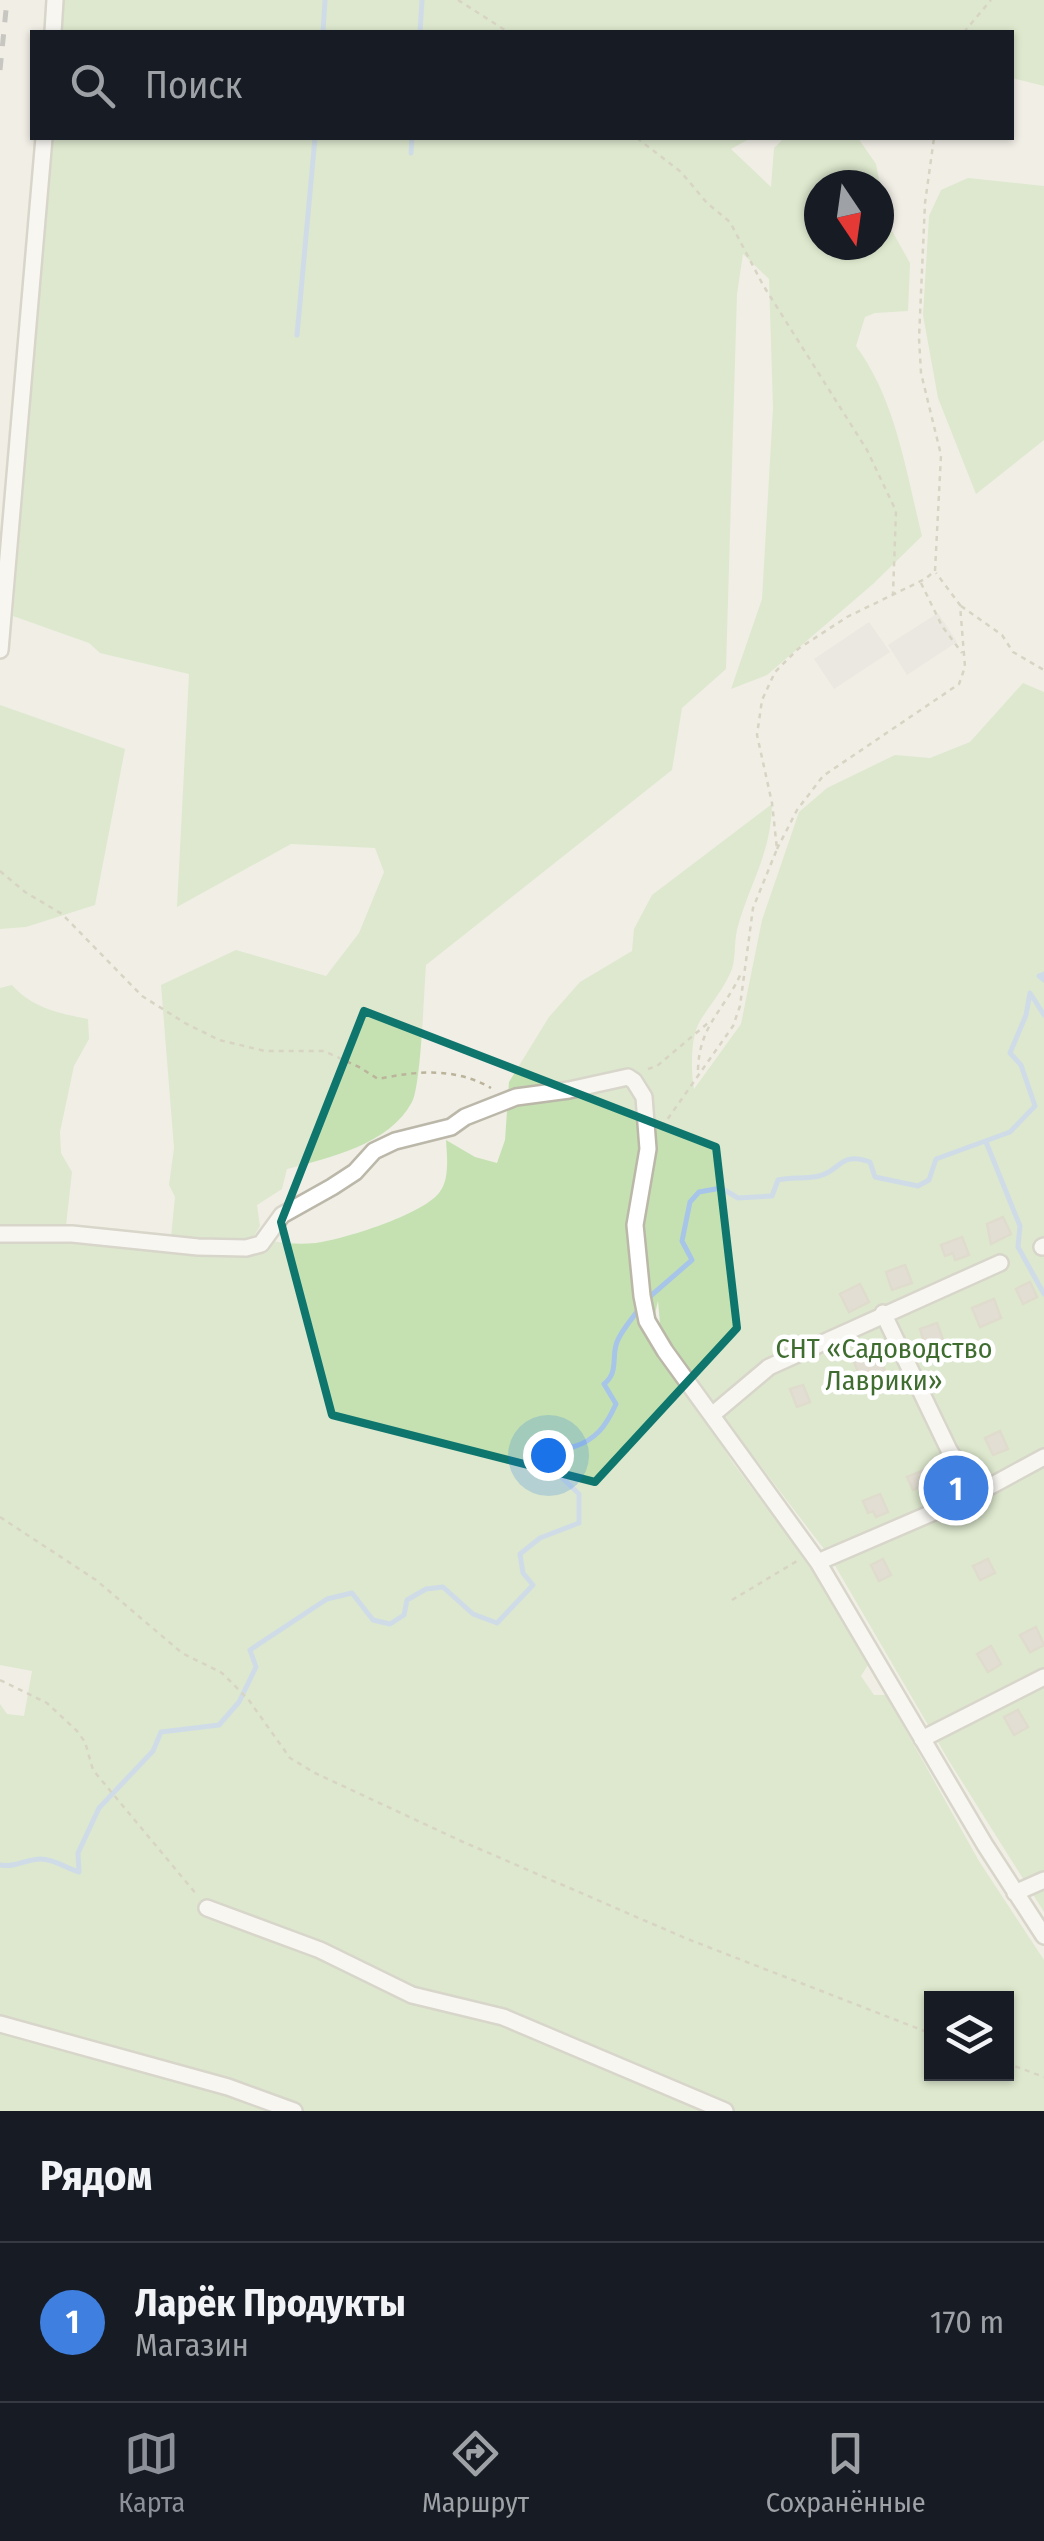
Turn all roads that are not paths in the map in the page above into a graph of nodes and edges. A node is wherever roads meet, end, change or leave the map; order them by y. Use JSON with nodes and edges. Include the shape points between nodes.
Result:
{"nodes":[{"id":1,"x":56,"y":0,"type":"edge"},
{"id":2,"x":53,"y":30,"type":"edge"},
{"id":3,"x":44,"y":140,"type":"edge"},
{"id":4,"x":0,"y":650,"type":"edge"},
{"id":5,"x":0,"y":1234,"type":"edge"},
{"id":6,"x":1000,"y":1263,"type":"dead end"},
{"id":7,"x":883,"y":1314,"type":"junction"},
{"id":8,"x":712,"y":1415,"type":"junction"},
{"id":9,"x":1044,"y":1457,"type":"edge"},
{"id":10,"x":976,"y":1494,"type":"junction"},
{"id":11,"x":815,"y":1558,"type":"junction"},
{"id":12,"x":1044,"y":1677,"type":"edge"},
{"id":13,"x":922,"y":1739,"type":"junction"},
{"id":14,"x":1044,"y":1880,"type":"edge"},
{"id":15,"x":1015,"y":1893,"type":"junction"},
{"id":16,"x":207,"y":1908,"type":"road end"},
{"id":17,"x":1044,"y":1936,"type":"edge"},
{"id":18,"x":0,"y":2024,"type":"edge"},
{"id":19,"x":294,"y":2111,"type":"edge"},
{"id":20,"x":725,"y":2111,"type":"edge"}],
"edges":[{"from":1,"to":2,"type":"street"},
{"from":3,"to":4,"type":"street"},
{"from":5,"to":8,"type":"street","via":[[246,1248],[261,1244],[282,1215],[396,1140],[451,1128],[498,1102],[628,1077],[644,1097],[648,1148],[636,1225],[646,1321]]},
{"from":6,"to":7,"type":"street"},
{"from":7,"to":8,"type":"street","via":[[769,1367]]},
{"from":7,"to":10,"type":"street"},
{"from":8,"to":11,"type":"street"},
{"from":9,"to":10,"type":"street"},
{"from":10,"to":11,"type":"street"},
{"from":11,"to":13,"type":"street"},
{"from":12,"to":13,"type":"street"},
{"from":13,"to":15,"type":"street"},
{"from":14,"to":15,"type":"street"},
{"from":15,"to":17,"type":"street"},
{"from":16,"to":20,"type":"street","via":[[320,1950],[412,1995],[503,2017]]},
{"from":18,"to":19,"type":"street"}]}
